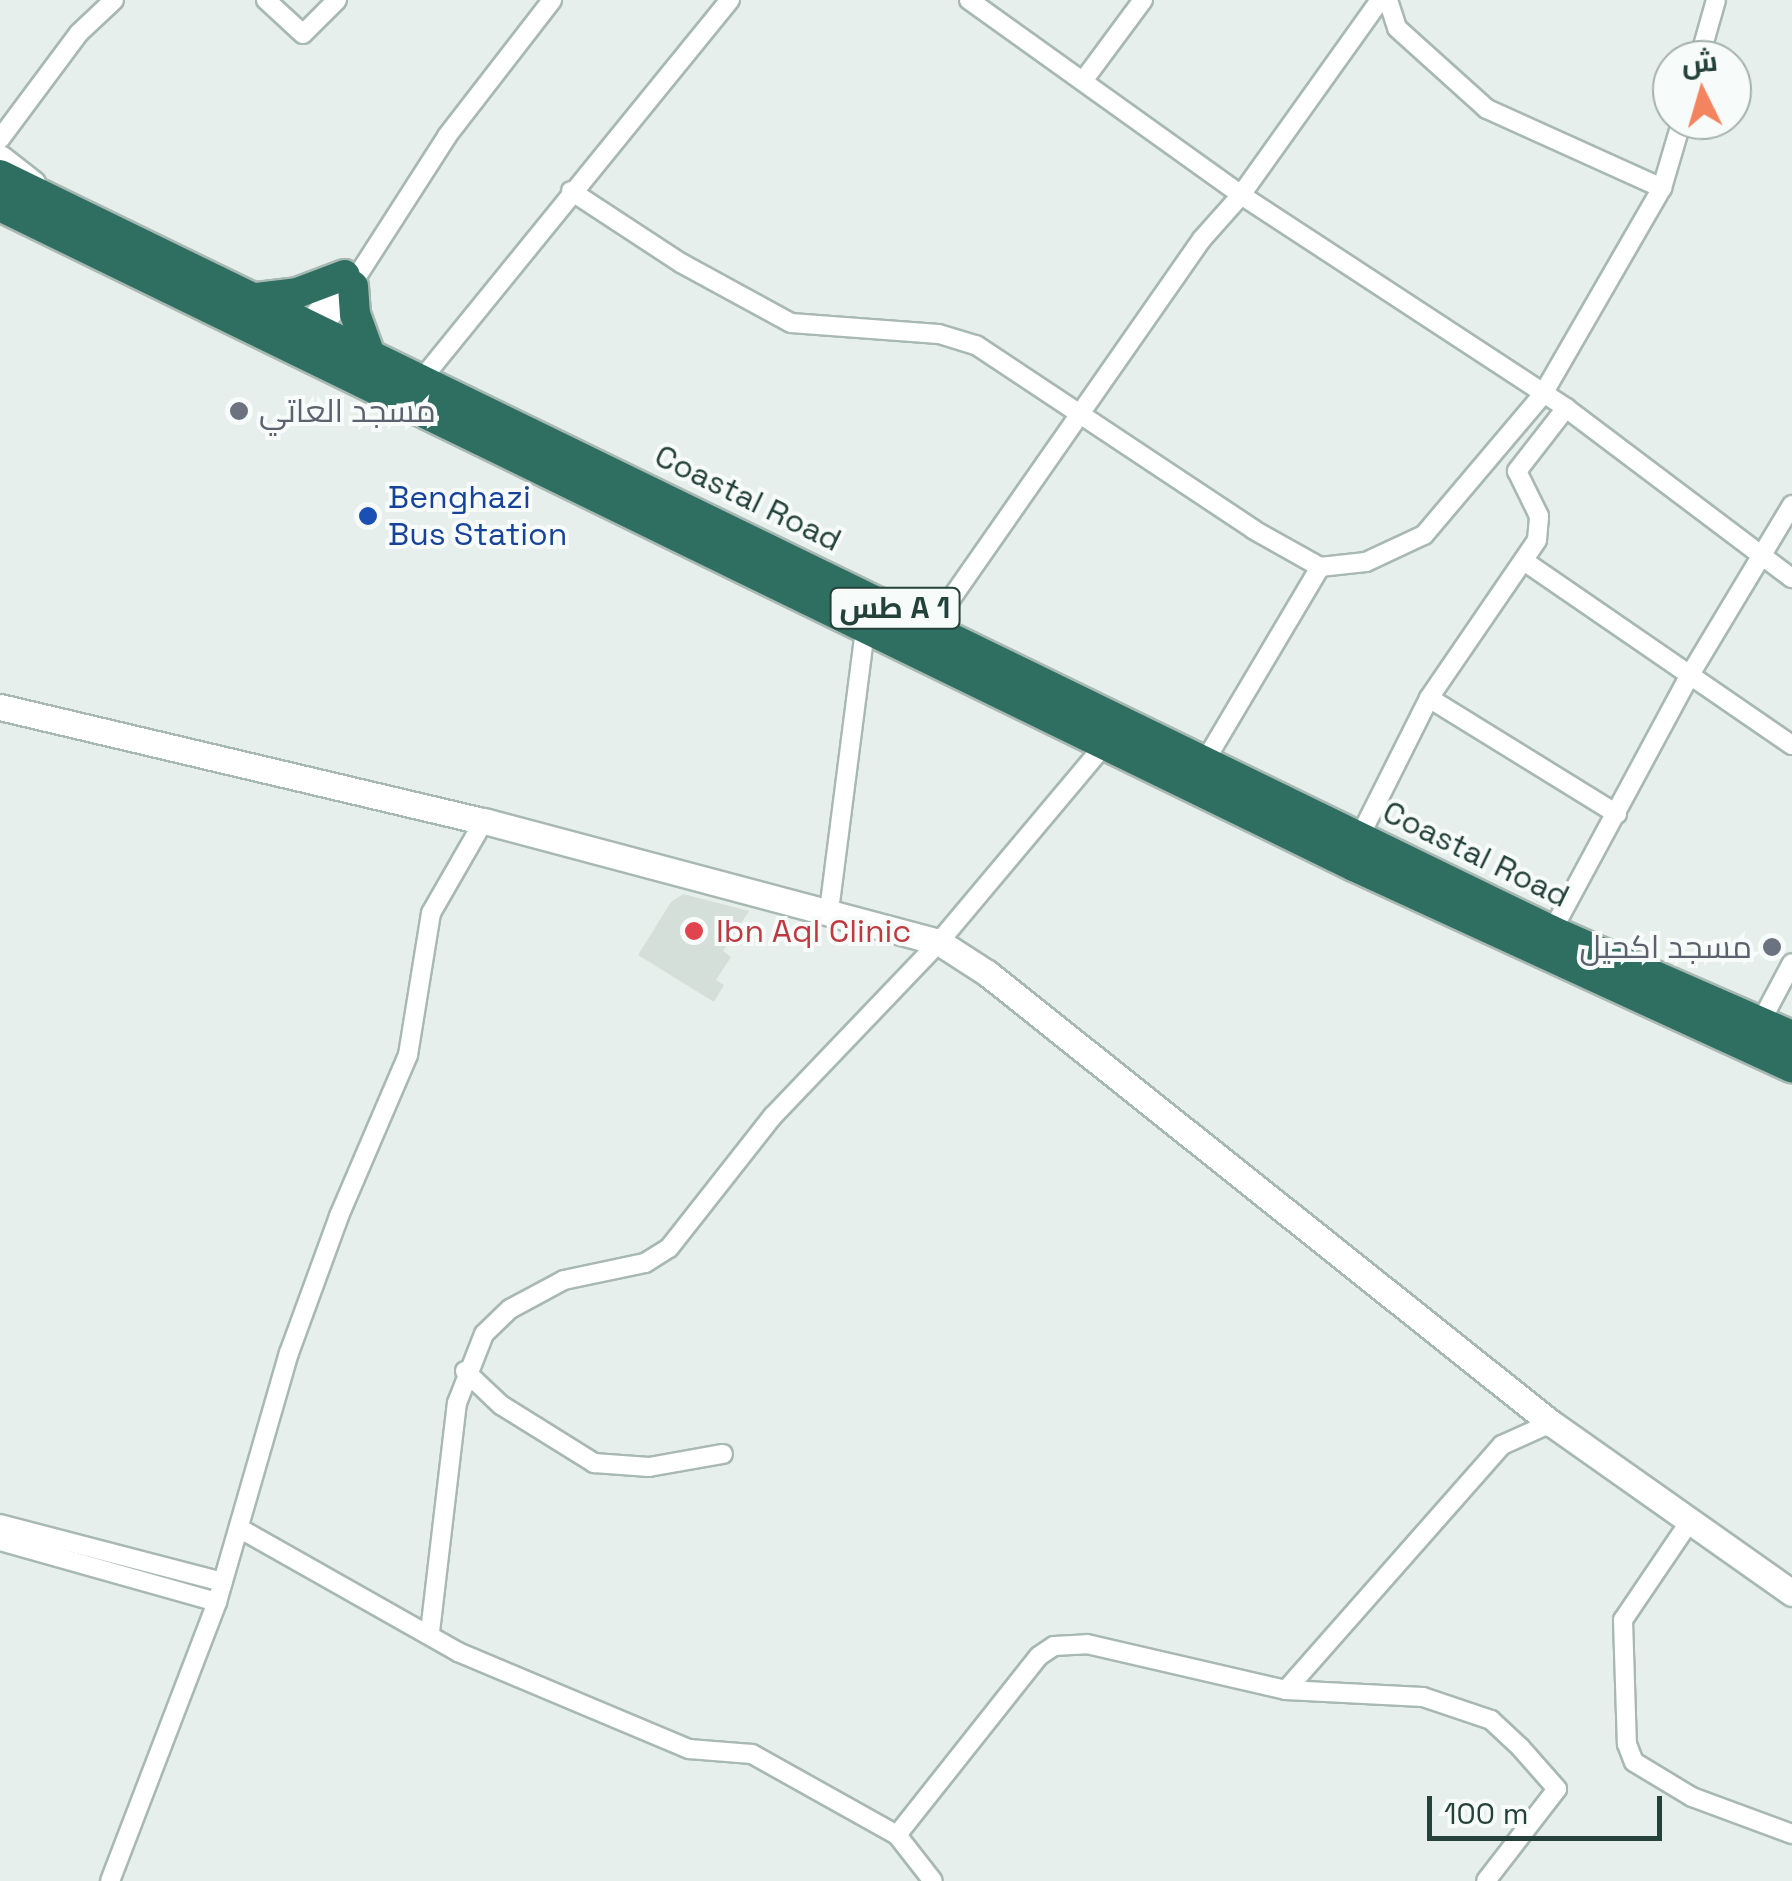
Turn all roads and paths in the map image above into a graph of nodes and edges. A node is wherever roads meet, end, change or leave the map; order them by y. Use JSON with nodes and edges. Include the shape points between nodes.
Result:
{"nodes":[{"id":1,"x":114,"y":0,"type":"edge"},
{"id":2,"x":266,"y":0,"type":"edge"},
{"id":3,"x":337,"y":0,"type":"edge"},
{"id":4,"x":552,"y":0,"type":"edge"},
{"id":5,"x":730,"y":0,"type":"edge"},
{"id":6,"x":969,"y":0,"type":"edge"},
{"id":7,"x":1143,"y":0,"type":"edge"},
{"id":8,"x":1384,"y":0,"type":"edge"},
{"id":9,"x":1716,"y":0,"type":"edge"},
{"id":10,"x":1705,"y":40,"type":"edge"},
{"id":11,"x":1083,"y":81,"type":"junction"},
{"id":12,"x":0,"y":139,"type":"edge"},
{"id":13,"x":1676,"y":140,"type":"edge"},
{"id":14,"x":0,"y":158,"type":"edge"},
{"id":15,"x":0,"y":174,"type":"edge"},
{"id":16,"x":1662,"y":188,"type":"junction"},
{"id":17,"x":571,"y":190,"type":"junction"},
{"id":18,"x":48,"y":195,"type":"junction"},
{"id":19,"x":1241,"y":195,"type":"junction"},
{"id":20,"x":0,"y":206,"type":"edge"},
{"id":21,"x":355,"y":273,"type":"junction"},
{"id":22,"x":257,"y":298,"type":"junction"},
{"id":23,"x":315,"y":327,"type":"junction"},
{"id":24,"x":370,"y":355,"type":"junction"},
{"id":25,"x":421,"y":380,"type":"junction"},
{"id":26,"x":1543,"y":394,"type":"junction"},
{"id":27,"x":1566,"y":408,"type":"junction"},
{"id":28,"x":1084,"y":416,"type":"junction"},
{"id":29,"x":1792,"y":504,"type":"edge"},
{"id":30,"x":1762,"y":560,"type":"junction"},
{"id":31,"x":1524,"y":561,"type":"junction"},
{"id":32,"x":1320,"y":567,"type":"junction"},
{"id":33,"x":1792,"y":578,"type":"edge"},
{"id":34,"x":932,"y":626,"type":"junction"},
{"id":35,"x":865,"y":630,"type":"junction"},
{"id":36,"x":1688,"y":678,"type":"junction"},
{"id":37,"x":1428,"y":698,"type":"junction"},
{"id":38,"x":0,"y":708,"type":"edge"},
{"id":39,"x":1106,"y":743,"type":"junction"},
{"id":40,"x":1792,"y":746,"type":"edge"},
{"id":41,"x":1205,"y":761,"type":"junction"},
{"id":42,"x":1617,"y":814,"type":"junction"},
{"id":43,"x":484,"y":821,"type":"junction"},
{"id":44,"x":1360,"y":836,"type":"junction"},
{"id":45,"x":829,"y":911,"type":"junction"},
{"id":46,"x":1552,"y":931,"type":"junction"},
{"id":47,"x":939,"y":942,"type":"junction"},
{"id":48,"x":1792,"y":963,"type":"edge"},
{"id":49,"x":1759,"y":1024,"type":"junction"},
{"id":50,"x":1792,"y":1036,"type":"edge"},
{"id":51,"x":1792,"y":1067,"type":"edge"},
{"id":52,"x":465,"y":1371,"type":"junction"},
{"id":53,"x":1551,"y":1423,"type":"junction"},
{"id":54,"x":723,"y":1454,"type":"dead end"},
{"id":55,"x":0,"y":1524,"type":"edge"},
{"id":56,"x":1688,"y":1524,"type":"junction"},
{"id":57,"x":239,"y":1528,"type":"junction"},
{"id":58,"x":0,"y":1541,"type":"edge"},
{"id":59,"x":224,"y":1582,"type":"junction"},
{"id":60,"x":1792,"y":1593,"type":"edge"},
{"id":61,"x":217,"y":1602,"type":"junction"},
{"id":62,"x":430,"y":1632,"type":"junction"},
{"id":63,"x":1286,"y":1690,"type":"junction"},
{"id":64,"x":1792,"y":1834,"type":"edge"},
{"id":65,"x":897,"y":1835,"type":"junction"},
{"id":66,"x":110,"y":1881,"type":"edge"},
{"id":67,"x":933,"y":1881,"type":"edge"},
{"id":68,"x":1486,"y":1881,"type":"edge"}],
"edges":[{"from":1,"to":12,"type":"street","via":[[79,33]]},
{"from":2,"to":3,"type":"street","via":[[303,34]]},
{"from":4,"to":21,"type":"street","via":[[447,136]]},
{"from":5,"to":17,"type":"street"},
{"from":6,"to":11,"type":"street"},
{"from":7,"to":11,"type":"street"},
{"from":8,"to":16,"type":"street","via":[[1397,28],[1487,110]]},
{"from":8,"to":19,"type":"street"},
{"from":9,"to":10,"type":"street"},
{"from":11,"to":19,"type":"street"},
{"from":13,"to":16,"type":"street"},
{"from":14,"to":18,"type":"street"},
{"from":15,"to":18,"type":"highway","name":"Coastal Road","number":"طس A 1"},
{"from":16,"to":26,"type":"street"},
{"from":17,"to":25,"type":"street"},
{"from":17,"to":28,"type":"street","via":[[681,263],[791,323],[939,334],[976,345]]},
{"from":18,"to":22,"type":"highway","name":"Coastal Road","number":"طس A 1"},
{"from":19,"to":26,"type":"street"},
{"from":19,"to":28,"type":"street","via":[[1202,238]]},
{"from":20,"to":35,"type":"highway","name":"Coastal Road","number":"طس A 1"},
{"from":21,"to":22,"type":"highway"},
{"from":21,"to":23,"type":"street"},
{"from":21,"to":24,"type":"highway","via":[[354,314]]},
{"from":22,"to":23,"type":"highway","name":"Coastal Road","number":"طس A 1"},
{"from":23,"to":24,"type":"highway","name":"Coastal Road","number":"طس A 1"},
{"from":24,"to":25,"type":"highway","name":"Coastal Road","number":"طس A 1"},
{"from":25,"to":34,"type":"highway","name":"Coastal Road","number":"طس A 1"},
{"from":26,"to":27,"type":"street"},
{"from":26,"to":32,"type":"street","via":[[1424,535],[1366,562]]},
{"from":27,"to":30,"type":"street"},
{"from":27,"to":31,"type":"street","via":[[1517,472],[1539,516],[1537,540]]},
{"from":28,"to":32,"type":"street"},
{"from":28,"to":34,"type":"street"},
{"from":29,"to":30,"type":"street"},
{"from":30,"to":33,"type":"street"},
{"from":30,"to":36,"type":"street"},
{"from":31,"to":36,"type":"street"},
{"from":31,"to":37,"type":"street"},
{"from":32,"to":41,"type":"street"},
{"from":34,"to":41,"type":"highway","name":"Coastal Road","number":"طس A 1"},
{"from":35,"to":39,"type":"highway","name":"Coastal Road","number":"طس A 1"},
{"from":35,"to":45,"type":"street"},
{"from":36,"to":40,"type":"street"},
{"from":36,"to":42,"type":"street"},
{"from":37,"to":42,"type":"street"},
{"from":37,"to":44,"type":"street"},
{"from":38,"to":43,"type":"street"},
{"from":39,"to":47,"type":"street"},
{"from":39,"to":51,"type":"highway","name":"Coastal Road","number":"طس A 1","via":[[1531,951]]},
{"from":41,"to":44,"type":"highway","name":"Coastal Road","number":"طس A 1"},
{"from":42,"to":46,"type":"street"},
{"from":43,"to":45,"type":"street"},
{"from":43,"to":57,"type":"street","via":[[431,913],[408,1055],[295,1337]]},
{"from":44,"to":46,"type":"highway","name":"Coastal Road","number":"طس A 1"},
{"from":45,"to":47,"type":"street"},
{"from":46,"to":49,"type":"highway","name":"Coastal Road","number":"طس A 1"},
{"from":47,"to":52,"type":"street","via":[[773,1116],[669,1248],[645,1263],[564,1280],[510,1309],[484,1334]]},
{"from":47,"to":53,"type":"street","via":[[987,973]]},
{"from":48,"to":49,"type":"street"},
{"from":49,"to":50,"type":"highway","name":"Coastal Road","number":"طس A 1"},
{"from":52,"to":54,"type":"street","via":[[501,1405],[594,1464],[648,1467]]},
{"from":52,"to":62,"type":"street"},
{"from":53,"to":56,"type":"street"},
{"from":53,"to":63,"type":"street","via":[[1522,1432],[1495,1452]]},
{"from":55,"to":59,"type":"street"},
{"from":56,"to":60,"type":"street"},
{"from":56,"to":64,"type":"street","via":[[1623,1620],[1627,1744],[1634,1762],[1692,1797]]},
{"from":57,"to":59,"type":"street"},
{"from":57,"to":62,"type":"street"},
{"from":58,"to":61,"type":"street"},
{"from":59,"to":61,"type":"street"},
{"from":61,"to":66,"type":"street"},
{"from":62,"to":65,"type":"street","via":[[528,1685],[689,1749],[752,1754]]},
{"from":63,"to":65,"type":"street","via":[[1087,1644],[1054,1646],[1039,1656]]},
{"from":63,"to":68,"type":"street","via":[[1423,1697],[1491,1720],[1520,1747],[1557,1790]]},
{"from":65,"to":67,"type":"street"}]}
